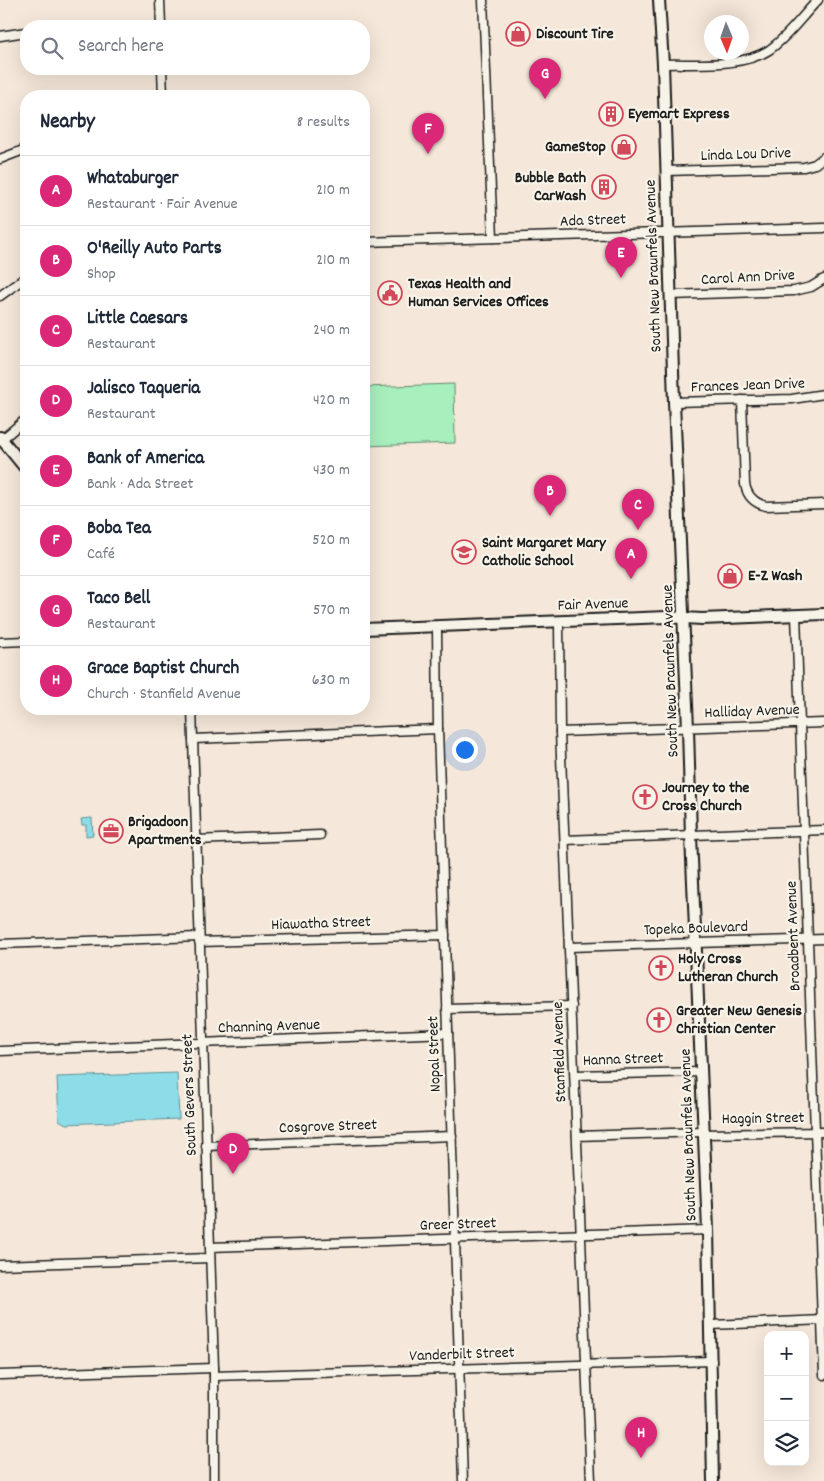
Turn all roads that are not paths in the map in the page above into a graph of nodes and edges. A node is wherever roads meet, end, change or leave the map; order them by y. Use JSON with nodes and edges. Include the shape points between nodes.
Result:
{"nodes":[{"id":1,"x":160,"y":0,"type":"edge"},
{"id":2,"x":483,"y":0,"type":"edge"},
{"id":3,"x":818,"y":0,"type":"edge"},
{"id":4,"x":660,"y":3,"type":"edge"},
{"id":5,"x":161,"y":20,"type":"edge"},
{"id":6,"x":20,"y":33,"type":"edge"},
{"id":7,"x":0,"y":36,"type":"edge"},
{"id":8,"x":663,"y":64,"type":"junction"},
{"id":9,"x":162,"y":75,"type":"edge"},
{"id":10,"x":163,"y":90,"type":"edge"},
{"id":11,"x":20,"y":151,"type":"edge"},
{"id":12,"x":824,"y":157,"type":"edge"},
{"id":13,"x":0,"y":159,"type":"edge"},
{"id":14,"x":666,"y":171,"type":"junction"},
{"id":15,"x":824,"y":228,"type":"edge"},
{"id":16,"x":668,"y":233,"type":"junction"},
{"id":17,"x":493,"y":238,"type":"junction"},
{"id":18,"x":370,"y":242,"type":"edge"},
{"id":19,"x":824,"y":279,"type":"edge"},
{"id":20,"x":20,"y":281,"type":"edge"},
{"id":21,"x":670,"y":295,"type":"junction"},
{"id":22,"x":0,"y":296,"type":"edge"},
{"id":23,"x":824,"y":394,"type":"edge"},
{"id":24,"x":742,"y":400,"type":"junction"},
{"id":25,"x":674,"y":402,"type":"junction"},
{"id":26,"x":20,"y":424,"type":"edge"},
{"id":27,"x":1,"y":439,"type":"edge"},
{"id":28,"x":20,"y":462,"type":"edge"},
{"id":29,"x":824,"y":504,"type":"edge"},
{"id":30,"x":824,"y":614,"type":"edge"},
{"id":31,"x":796,"y":615,"type":"junction"},
{"id":32,"x":683,"y":618,"type":"junction"},
{"id":33,"x":559,"y":621,"type":"junction"},
{"id":34,"x":437,"y":626,"type":"junction"},
{"id":35,"x":370,"y":629,"type":"edge"},
{"id":36,"x":20,"y":641,"type":"edge"},
{"id":37,"x":0,"y":642,"type":"edge"},
{"id":38,"x":192,"y":715,"type":"edge"},
{"id":39,"x":824,"y":723,"type":"edge"},
{"id":40,"x":800,"y":724,"type":"junction"},
{"id":41,"x":688,"y":728,"type":"junction"},
{"id":42,"x":438,"y":729,"type":"junction"},
{"id":43,"x":560,"y":732,"type":"junction"},
{"id":44,"x":193,"y":739,"type":"junction"},
{"id":45,"x":824,"y":830,"type":"edge"},
{"id":46,"x":804,"y":831,"type":"junction"},
{"id":47,"x":320,"y":835,"type":"dead end"},
{"id":48,"x":691,"y":836,"type":"junction"},
{"id":49,"x":196,"y":840,"type":"junction"},
{"id":50,"x":565,"y":840,"type":"junction"},
{"id":51,"x":445,"y":935,"type":"junction"},
{"id":52,"x":199,"y":939,"type":"junction"},
{"id":53,"x":824,"y":939,"type":"edge"},
{"id":54,"x":808,"y":940,"type":"junction"},
{"id":55,"x":696,"y":943,"type":"junction"},
{"id":56,"x":0,"y":944,"type":"edge"},
{"id":57,"x":569,"y":947,"type":"junction"},
{"id":58,"x":572,"y":1006,"type":"junction"},
{"id":59,"x":447,"y":1009,"type":"junction"},
{"id":60,"x":448,"y":1033,"type":"junction"},
{"id":61,"x":202,"y":1043,"type":"junction"},
{"id":62,"x":0,"y":1050,"type":"edge"},
{"id":63,"x":702,"y":1072,"type":"junction"},
{"id":64,"x":575,"y":1075,"type":"junction"},
{"id":65,"x":820,"y":1132,"type":"edge"},
{"id":66,"x":703,"y":1133,"type":"junction"},
{"id":67,"x":452,"y":1136,"type":"junction"},
{"id":68,"x":577,"y":1136,"type":"junction"},
{"id":69,"x":206,"y":1146,"type":"junction"},
{"id":70,"x":708,"y":1230,"type":"junction"},
{"id":71,"x":582,"y":1234,"type":"junction"},
{"id":72,"x":455,"y":1239,"type":"junction"},
{"id":73,"x":210,"y":1247,"type":"junction"},
{"id":74,"x":210,"y":1258,"type":"junction"},
{"id":75,"x":0,"y":1265,"type":"edge"},
{"id":76,"x":823,"y":1320,"type":"edge"},
{"id":77,"x":710,"y":1325,"type":"junction"},
{"id":78,"x":712,"y":1361,"type":"junction"},
{"id":79,"x":586,"y":1365,"type":"junction"},
{"id":80,"x":460,"y":1369,"type":"junction"},
{"id":81,"x":214,"y":1372,"type":"junction"},
{"id":82,"x":0,"y":1376,"type":"edge"},
{"id":83,"x":824,"y":1376,"type":"edge"},
{"id":84,"x":214,"y":1481,"type":"edge"},
{"id":85,"x":463,"y":1481,"type":"edge"},
{"id":86,"x":591,"y":1481,"type":"edge"},
{"id":87,"x":713,"y":1481,"type":"edge"}],
"edges":[{"from":1,"to":5,"type":"street"},
{"from":2,"to":17,"type":"street"},
{"from":3,"to":8,"type":"street","via":[[774,45],[756,56],[734,62]]},
{"from":4,"to":8,"type":"main road","name":"South New Braunfels Avenue"},
{"from":6,"to":7,"type":"street"},
{"from":8,"to":14,"type":"main road","name":"South New Braunfels Avenue"},
{"from":9,"to":10,"type":"street"},
{"from":11,"to":13,"type":"street"},
{"from":12,"to":14,"type":"street","name":"Linda Lou Drive","via":[[804,167]]},
{"from":14,"to":16,"type":"main road","name":"South New Braunfels Avenue"},
{"from":15,"to":16,"type":"street","name":"Ada Street"},
{"from":16,"to":17,"type":"street","name":"Ada Street"},
{"from":16,"to":21,"type":"main road","name":"South New Braunfels Avenue"},
{"from":17,"to":18,"type":"street","name":"Ada Street"},
{"from":19,"to":21,"type":"street","name":"Carol Ann Drive","via":[[811,287],[794,291]]},
{"from":20,"to":22,"type":"street"},
{"from":21,"to":25,"type":"main road","name":"South New Braunfels Avenue"},
{"from":23,"to":24,"type":"street","name":"Frances Jean Drive","via":[[792,399]]},
{"from":24,"to":25,"type":"street","name":"Frances Jean Drive"},
{"from":24,"to":29,"type":"street","via":[[748,495],[766,506]]},
{"from":25,"to":32,"type":"main road","name":"South New Braunfels Avenue"},
{"from":26,"to":27,"type":"street"},
{"from":27,"to":28,"type":"main road"},
{"from":30,"to":31,"type":"main road","name":"Fair Avenue"},
{"from":31,"to":32,"type":"main road","name":"Fair Avenue"},
{"from":31,"to":40,"type":"street","name":"Broadbent Avenue"},
{"from":32,"to":33,"type":"main road","name":"Fair Avenue"},
{"from":32,"to":41,"type":"main road","name":"South New Braunfels Avenue"},
{"from":33,"to":34,"type":"main road","name":"Fair Avenue"},
{"from":33,"to":43,"type":"street","name":"Stanfield Avenue"},
{"from":34,"to":35,"type":"main road","name":"Fair Avenue"},
{"from":34,"to":42,"type":"street","name":"Nopal Street"},
{"from":36,"to":37,"type":"street"},
{"from":38,"to":44,"type":"street","name":"South Gevers Street"},
{"from":39,"to":40,"type":"street","name":"Halliday Avenue"},
{"from":40,"to":41,"type":"street","name":"Halliday Avenue"},
{"from":40,"to":46,"type":"street","name":"Broadbent Avenue"},
{"from":41,"to":43,"type":"street","name":"Halliday Avenue"},
{"from":41,"to":48,"type":"main road","name":"South New Braunfels Avenue"},
{"from":42,"to":44,"type":"street"},
{"from":42,"to":51,"type":"street","name":"Nopal Street"},
{"from":43,"to":50,"type":"street","name":"Stanfield Avenue"},
{"from":44,"to":49,"type":"street","name":"South Gevers Street"},
{"from":45,"to":46,"type":"street"},
{"from":46,"to":48,"type":"street"},
{"from":46,"to":54,"type":"street","name":"Broadbent Avenue"},
{"from":47,"to":49,"type":"street"},
{"from":48,"to":50,"type":"street"},
{"from":48,"to":55,"type":"main road","name":"South New Braunfels Avenue"},
{"from":49,"to":52,"type":"street","name":"South Gevers Street"},
{"from":50,"to":57,"type":"street","name":"Stanfield Avenue"},
{"from":51,"to":52,"type":"street","name":"Hiawatha Street"},
{"from":51,"to":59,"type":"street","name":"Nopal Street"},
{"from":52,"to":56,"type":"street","name":"Hiawatha Street"},
{"from":52,"to":61,"type":"street","name":"South Gevers Street"},
{"from":53,"to":54,"type":"street","name":"Topeka Boulevard"},
{"from":54,"to":55,"type":"street","name":"Topeka Boulevard"},
{"from":54,"to":65,"type":"street","name":"Broadbent Avenue"},
{"from":55,"to":57,"type":"street","name":"Topeka Boulevard"},
{"from":55,"to":63,"type":"main road","name":"South New Braunfels Avenue"},
{"from":57,"to":58,"type":"street","name":"Stanfield Avenue"},
{"from":58,"to":59,"type":"street"},
{"from":58,"to":64,"type":"street","name":"Stanfield Avenue"},
{"from":59,"to":60,"type":"street","name":"Nopal Street"},
{"from":60,"to":61,"type":"street","name":"Channing Avenue"},
{"from":60,"to":67,"type":"street","name":"Nopal Street"},
{"from":61,"to":62,"type":"street","name":"Channing Avenue"},
{"from":61,"to":69,"type":"street","name":"South Gevers Street"},
{"from":63,"to":64,"type":"street","name":"Hanna Street"},
{"from":63,"to":66,"type":"main road","name":"South New Braunfels Avenue"},
{"from":64,"to":68,"type":"street","name":"Stanfield Avenue"},
{"from":65,"to":66,"type":"street","name":"Haggin Street"},
{"from":65,"to":76,"type":"street","name":"Broadbent Avenue"},
{"from":66,"to":68,"type":"street","name":"Haggin Street"},
{"from":66,"to":70,"type":"main road","name":"South New Braunfels Avenue"},
{"from":67,"to":69,"type":"street","name":"Cosgrove Street"},
{"from":67,"to":72,"type":"street","name":"Nopal Street"},
{"from":68,"to":71,"type":"street","name":"Stanfield Avenue"},
{"from":69,"to":73,"type":"street","name":"South Gevers Street"},
{"from":70,"to":71,"type":"street","name":"Greer Street"},
{"from":70,"to":77,"type":"main road","name":"South New Braunfels Avenue"},
{"from":71,"to":72,"type":"street","name":"Greer Street"},
{"from":71,"to":79,"type":"street","name":"Stanfield Avenue"},
{"from":72,"to":73,"type":"street","name":"Greer Street"},
{"from":72,"to":80,"type":"street","name":"Nopal Street"},
{"from":73,"to":74,"type":"street","name":"South Gevers Street"},
{"from":74,"to":75,"type":"street"},
{"from":74,"to":81,"type":"street","name":"South Gevers Street"},
{"from":76,"to":77,"type":"street"},
{"from":76,"to":83,"type":"street","name":"Broadbent Avenue"},
{"from":77,"to":78,"type":"main road","name":"South New Braunfels Avenue"},
{"from":78,"to":79,"type":"street","name":"Vanderbilt Street"},
{"from":78,"to":87,"type":"main road","name":"South New Braunfels Avenue"},
{"from":79,"to":80,"type":"street","name":"Vanderbilt Street"},
{"from":79,"to":86,"type":"street","name":"Stanfield Avenue"},
{"from":80,"to":81,"type":"street","name":"Vanderbilt Street"},
{"from":80,"to":85,"type":"street","name":"Nopal Street"},
{"from":81,"to":82,"type":"street","name":"Vanderbilt Street"},
{"from":81,"to":84,"type":"street","name":"South Gevers Street"}]}
